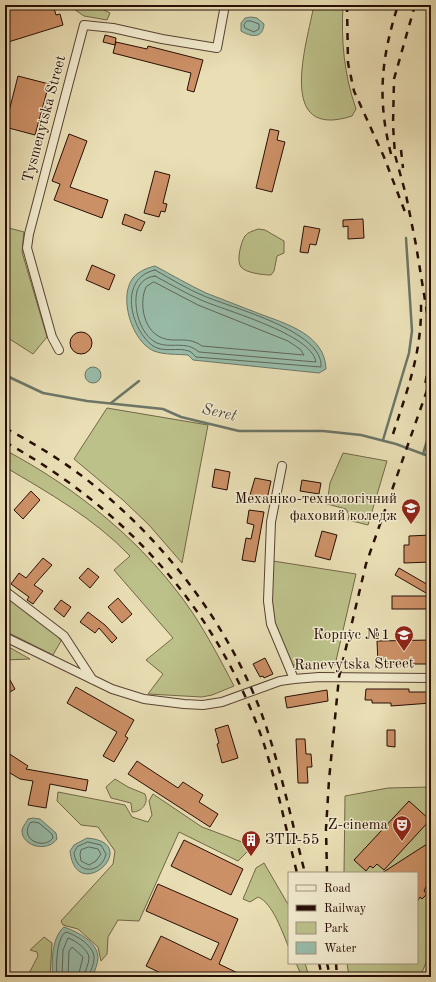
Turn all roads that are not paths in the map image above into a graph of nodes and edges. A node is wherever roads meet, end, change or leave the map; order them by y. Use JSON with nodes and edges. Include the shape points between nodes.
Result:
{"nodes":[{"id":1,"x":225,"y":5,"type":"edge"},
{"id":2,"x":59,"y":350,"type":"dead end"},
{"id":3,"x":282,"y":466,"type":"dead end"},
{"id":4,"x":5,"y":591,"type":"edge"},
{"id":5,"x":5,"y":637,"type":"edge"},
{"id":6,"x":431,"y":678,"type":"edge"},
{"id":7,"x":294,"y":679,"type":"junction"},
{"id":8,"x":93,"y":680,"type":"junction"}],
"edges":[{"from":1,"to":2,"type":"street","name":"Tysmenytska Street","via":[[217,48],[84,25],[27,248],[52,337]]},
{"from":3,"to":7,"type":"street","via":[[272,522],[268,601],[271,624]]},
{"from":4,"to":8,"type":"street","via":[[64,636]]},
{"from":5,"to":8,"type":"street","name":"Ranevytska Street"},
{"from":6,"to":7,"type":"street","name":"Ranevytska Street","via":[[319,676]]},
{"from":7,"to":8,"type":"street","name":"Ranevytska Street","via":[[280,681],[222,702],[198,705],[144,699]]}]}
